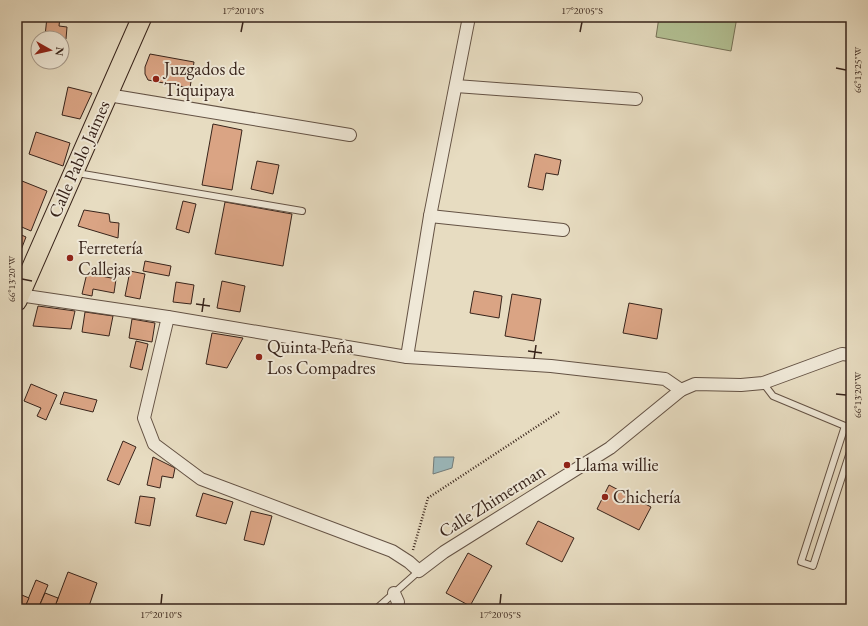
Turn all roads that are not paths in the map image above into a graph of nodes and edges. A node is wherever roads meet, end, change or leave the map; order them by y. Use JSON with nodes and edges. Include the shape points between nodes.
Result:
{"nodes":[{"id":1,"x":142,"y":17,"type":"edge"},
{"id":2,"x":469,"y":17,"type":"edge"},
{"id":3,"x":456,"y":86,"type":"junction"},
{"id":4,"x":108,"y":95,"type":"junction"},
{"id":5,"x":636,"y":100,"type":"dead end"},
{"id":6,"x":350,"y":135,"type":"dead end"},
{"id":7,"x":73,"y":173,"type":"junction"},
{"id":8,"x":302,"y":211,"type":"dead end"},
{"id":9,"x":430,"y":216,"type":"junction"},
{"id":10,"x":563,"y":230,"type":"dead end"},
{"id":11,"x":18,"y":298,"type":"edge"},
{"id":12,"x":168,"y":317,"type":"junction"},
{"id":13,"x":851,"y":354,"type":"edge"},
{"id":14,"x":407,"y":357,"type":"junction"},
{"id":15,"x":763,"y":383,"type":"junction"},
{"id":16,"x":681,"y":390,"type":"junction"},
{"id":17,"x":848,"y":427,"type":"edge"},
{"id":18,"x":851,"y":449,"type":"edge"},
{"id":19,"x":419,"y":571,"type":"junction"},
{"id":20,"x":394,"y":593,"type":"junction"},
{"id":21,"x":376,"y":609,"type":"edge"},
{"id":22,"x":397,"y":609,"type":"edge"}],
"edges":[{"from":1,"to":4,"type":"main road","name":"Calle Pablo Jaimes"},
{"from":2,"to":3,"type":"street"},
{"from":3,"to":5,"type":"street"},
{"from":3,"to":9,"type":"street"},
{"from":4,"to":6,"type":"street"},
{"from":4,"to":7,"type":"main road","name":"Calle Pablo Jaimes"},
{"from":7,"to":8,"type":"lane"},
{"from":7,"to":11,"type":"main road","name":"Calle Pablo Jaimes"},
{"from":9,"to":10,"type":"street"},
{"from":9,"to":14,"type":"street"},
{"from":11,"to":12,"type":"street"},
{"from":12,"to":14,"type":"street"},
{"from":12,"to":19,"type":"street","via":[[144,418],[154,444],[200,479],[392,551]]},
{"from":13,"to":15,"type":"street","name":"Calle Zhimerman","via":[[842,354]]},
{"from":14,"to":16,"type":"street","via":[[551,366],[665,379]]},
{"from":15,"to":16,"type":"street","name":"Calle Zhimerman","via":[[695,384]]},
{"from":15,"to":17,"type":"lane","via":[[773,396]]},
{"from":16,"to":19,"type":"street","name":"Calle Zhimerman","via":[[610,448],[444,552]]},
{"from":17,"to":18,"type":"lane","via":[[801,562],[813,566]]},
{"from":19,"to":20,"type":"lane","name":"Calle Zhimerman"},
{"from":20,"to":21,"type":"lane","name":"Calle Zhimerman"},
{"from":20,"to":22,"type":"street","via":[[398,602]]}]}
